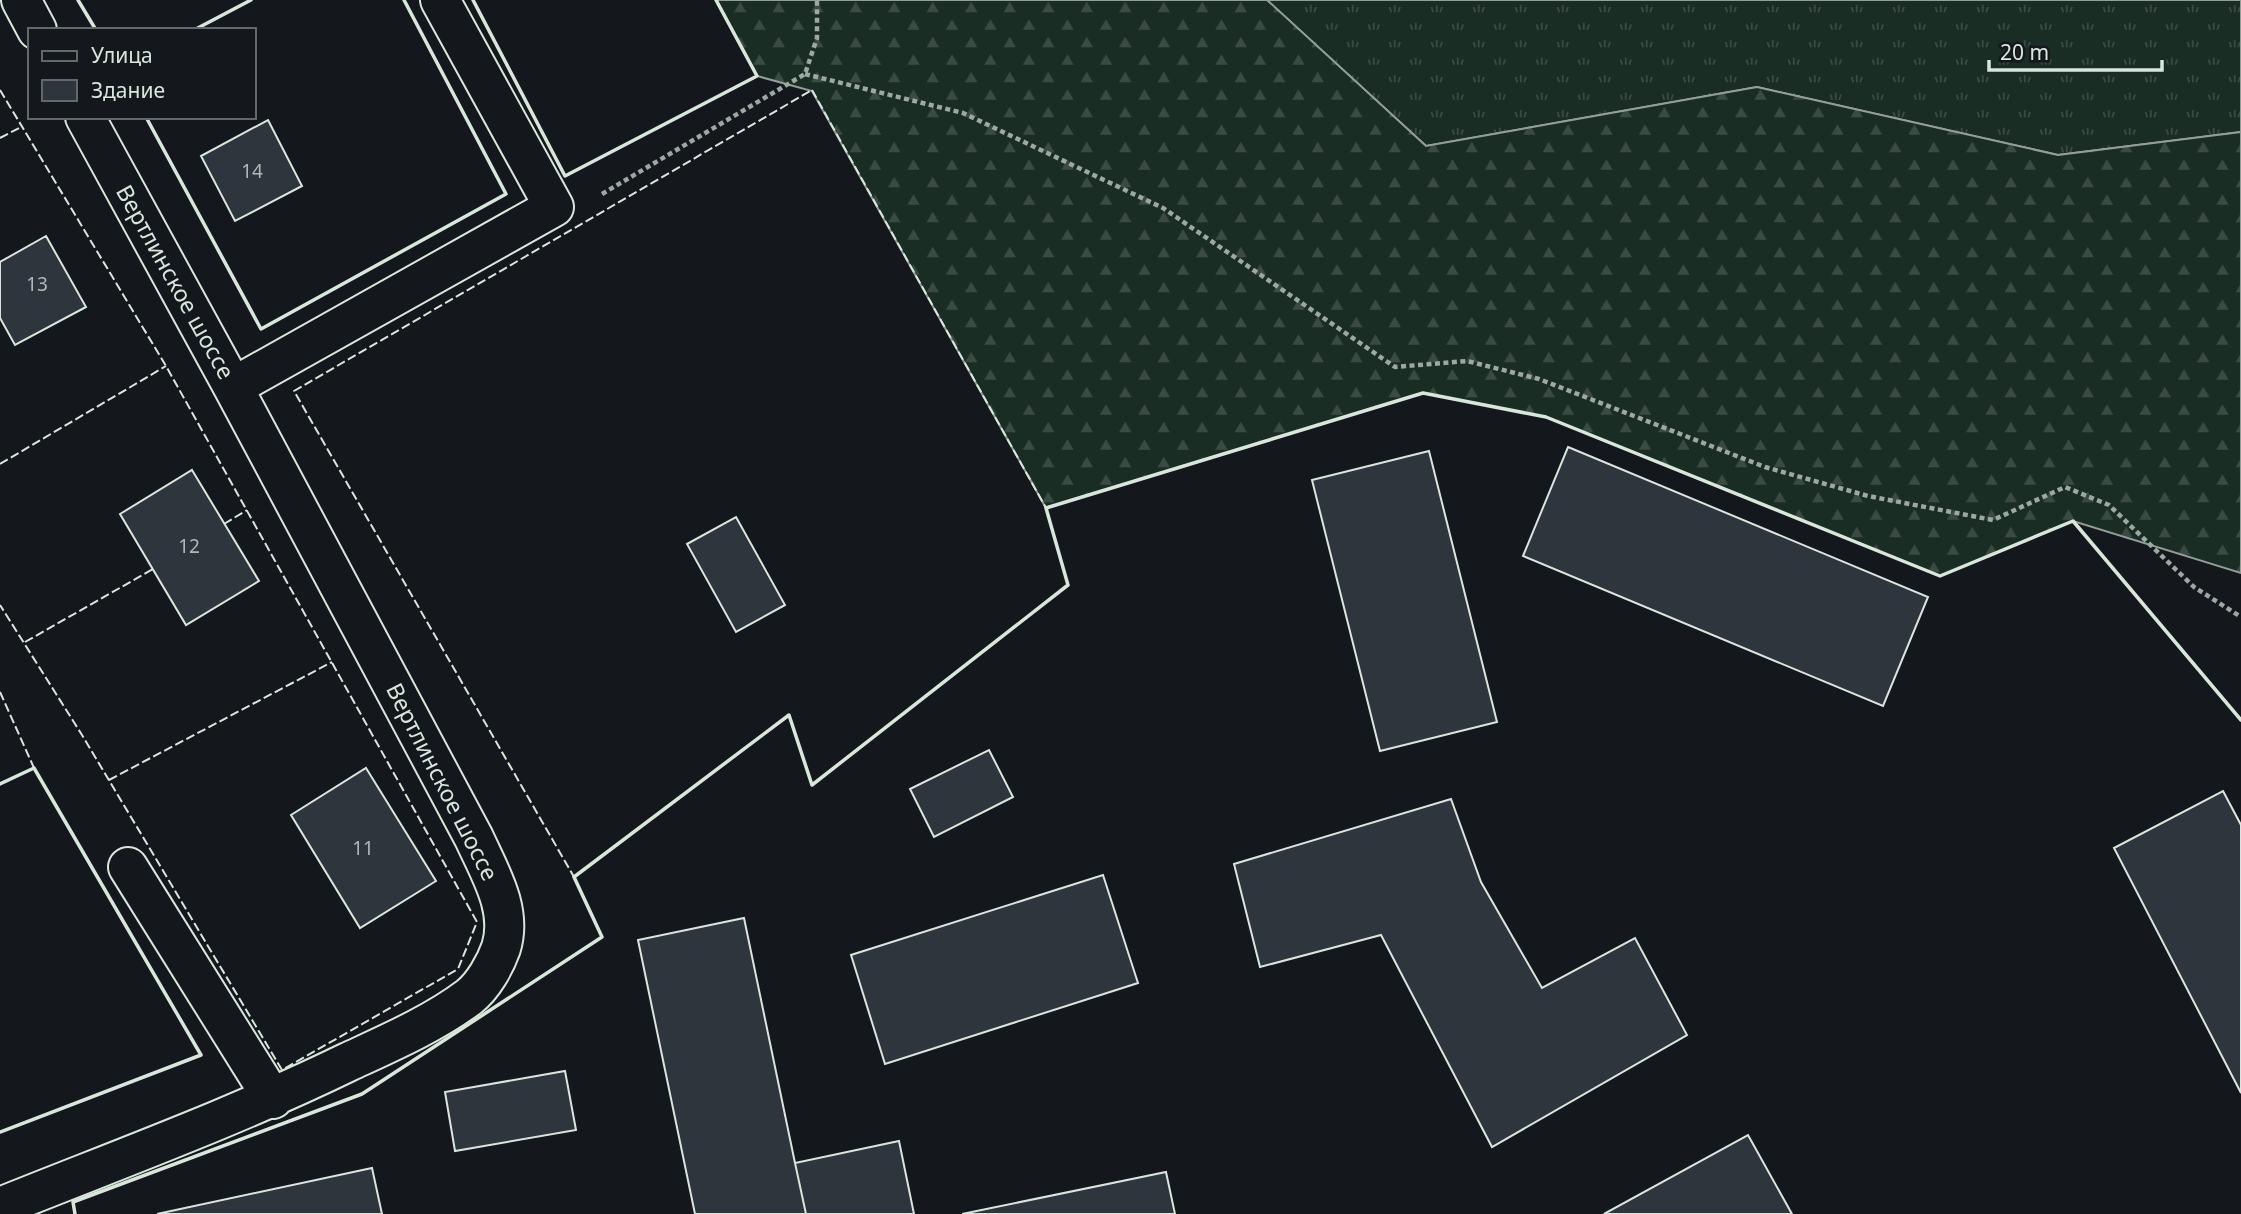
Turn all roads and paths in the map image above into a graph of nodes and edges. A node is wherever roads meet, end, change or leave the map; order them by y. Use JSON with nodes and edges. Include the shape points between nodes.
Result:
{"nodes":[{"id":1,"x":20,"y":0,"type":"edge"},
{"id":2,"x":440,"y":0,"type":"edge"},
{"id":3,"x":817,"y":0,"type":"edge"},
{"id":4,"x":36,"y":28,"type":"edge"},
{"id":5,"x":805,"y":74,"type":"junction"},
{"id":6,"x":86,"y":119,"type":"edge"},
{"id":7,"x":554,"y":207,"type":"junction"},
{"id":8,"x":233,"y":387,"type":"junction"},
{"id":9,"x":2241,"y":617,"type":"edge"},
{"id":10,"x":128,"y":867,"type":"dead end"},
{"id":11,"x":273,"y":1099,"type":"junction"},
{"id":12,"x":0,"y":1207,"type":"edge"}],
"edges":[{"from":1,"to":4,"type":"street"},
{"from":2,"to":7,"type":"street"},
{"from":3,"to":5,"type":"path","via":[[817,38]]},
{"from":5,"to":7,"type":"path","via":[[594,198]]},
{"from":5,"to":9,"type":"path","via":[[963,113],[1163,208],[1395,368],[1467,361],[1539,379],[1765,467],[1868,496],[1993,520],[2065,487],[2109,505],[2194,587]]},
{"from":6,"to":8,"type":"street","name":"Вертлинское шоссе"},
{"from":7,"to":8,"type":"street"},
{"from":8,"to":11,"type":"street","name":"Вертлинское шоссе","via":[[474,838],[506,921],[488,976],[471,995],[417,1029]]},
{"from":10,"to":11,"type":"street"},
{"from":11,"to":12,"type":"street","name":"Вертлинское шоссе"}]}
